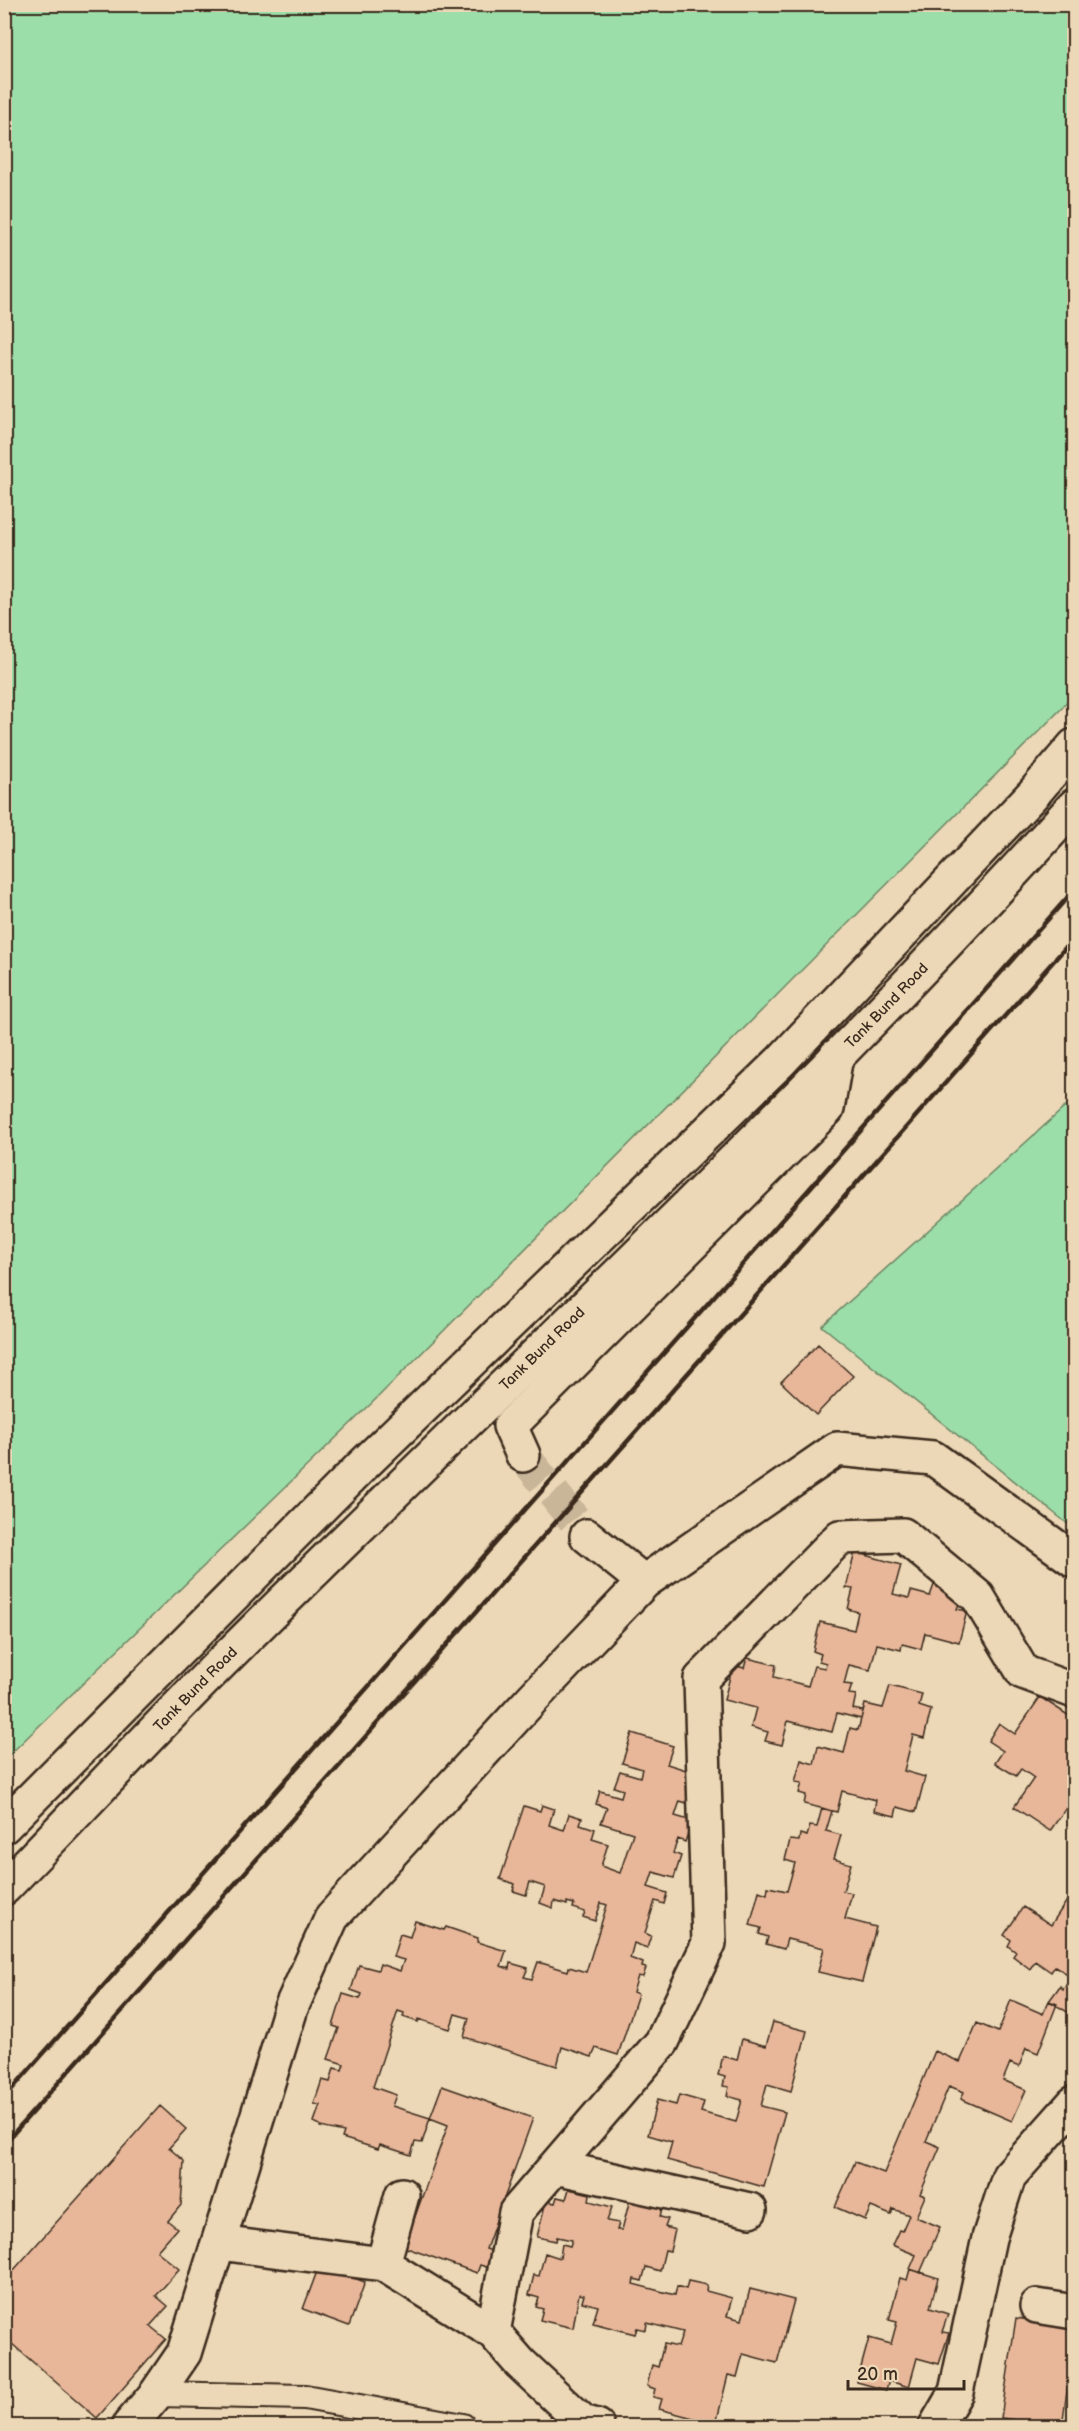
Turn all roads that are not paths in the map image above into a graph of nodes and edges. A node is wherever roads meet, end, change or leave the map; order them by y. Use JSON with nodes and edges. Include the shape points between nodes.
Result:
{"nodes":[{"id":1,"x":1074,"y":746,"type":"edge"},
{"id":2,"x":1074,"y":806,"type":"edge"},
{"id":3,"x":836,"y":1056,"type":"junction"},
{"id":4,"x":523,"y":1455,"type":"tunnel mouth"},
{"id":5,"x":587,"y":1536,"type":"tunnel mouth"},
{"id":6,"x":1074,"y":1560,"type":"edge"},
{"id":7,"x":644,"y":1582,"type":"junction"},
{"id":8,"x":1074,"y":1691,"type":"edge"},
{"id":9,"x":4,"y":1826,"type":"edge"},
{"id":10,"x":4,"y":1887,"type":"edge"},
{"id":11,"x":1074,"y":2103,"type":"edge"},
{"id":12,"x":555,"y":2167,"type":"junction"},
{"id":13,"x":402,"y":2195,"type":"dead end"},
{"id":14,"x":750,"y":2210,"type":"dead end"},
{"id":15,"x":219,"y":2243,"type":"junction"},
{"id":16,"x":383,"y":2264,"type":"junction"},
{"id":17,"x":1037,"y":2306,"type":"dead end"},
{"id":18,"x":1074,"y":2312,"type":"edge"},
{"id":19,"x":493,"y":2332,"type":"junction"},
{"id":20,"x":156,"y":2394,"type":"junction"},
{"id":21,"x":129,"y":2427,"type":"edge"},
{"id":22,"x":463,"y":2427,"type":"edge"},
{"id":23,"x":597,"y":2427,"type":"edge"},
{"id":24,"x":936,"y":2427,"type":"edge"}],
"edges":[{"from":1,"to":9,"type":"street","via":[[1026,802],[780,1062],[352,1475]]},
{"from":2,"to":3,"type":"street","name":"Tank Bund Road","via":[[985,905]]},
{"from":3,"to":4,"type":"street","via":[[827,1109],[510,1426]]},
{"from":3,"to":10,"type":"street","name":"Tank Bund Road","via":[[668,1228],[231,1653]]},
{"from":5,"to":7,"type":"street"},
{"from":6,"to":7,"type":"street","via":[[933,1458],[837,1449]]},
{"from":7,"to":15,"type":"street","via":[[332,1917],[291,2008]]},
{"from":8,"to":12,"type":"street","via":[[1023,1672],[978,1597],[903,1535],[840,1537],[701,1679],[709,1943],[662,2042]]},
{"from":11,"to":24,"type":"street","via":[[1009,2176],[988,2238],[956,2392]]},
{"from":12,"to":14,"type":"street"},
{"from":12,"to":19,"type":"street","via":[[516,2211]]},
{"from":13,"to":16,"type":"street"},
{"from":15,"to":16,"type":"street"},
{"from":15,"to":20,"type":"street","via":[[184,2352]]},
{"from":16,"to":19,"type":"street"},
{"from":17,"to":18,"type":"street"},
{"from":19,"to":23,"type":"street","via":[[583,2422]]},
{"from":20,"to":21,"type":"street"},
{"from":20,"to":22,"type":"lane","via":[[305,2397]]}]}
